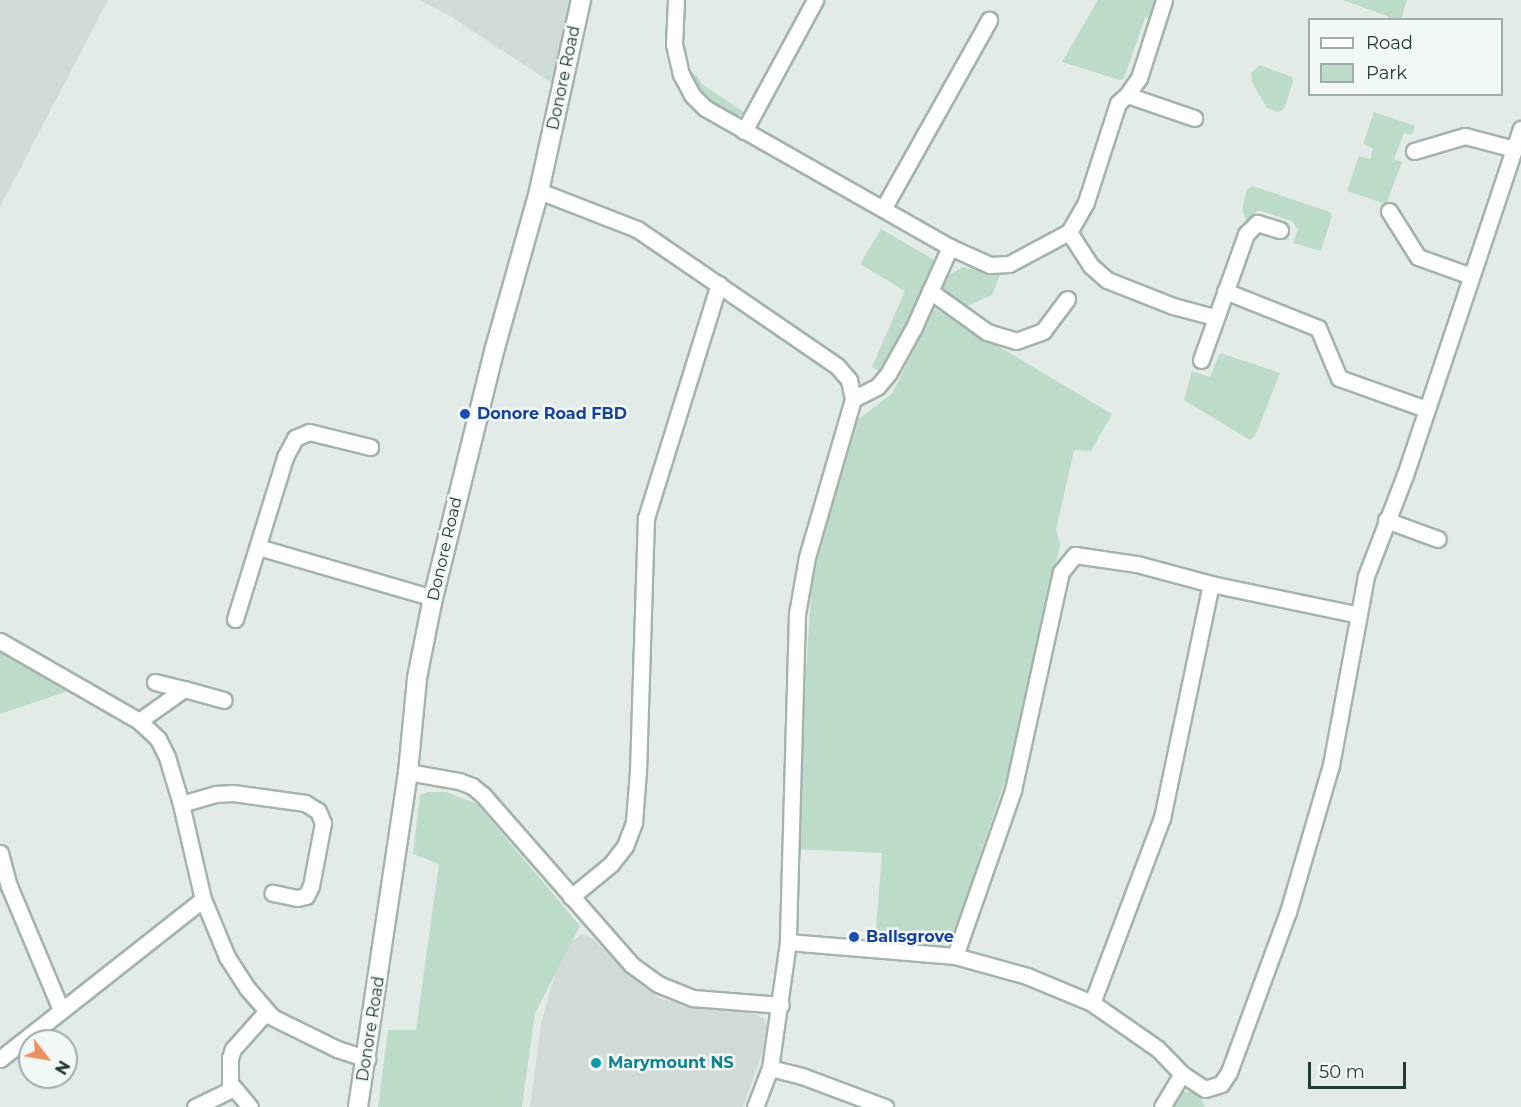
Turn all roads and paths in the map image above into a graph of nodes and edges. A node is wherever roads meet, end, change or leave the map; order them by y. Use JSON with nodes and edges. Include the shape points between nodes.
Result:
{"nodes":[{"id":1,"x":581,"y":0,"type":"edge"},
{"id":2,"x":676,"y":0,"type":"edge"},
{"id":3,"x":815,"y":0,"type":"edge"},
{"id":4,"x":1164,"y":0,"type":"edge"},
{"id":5,"x":989,"y":20,"type":"dead end"},
{"id":6,"x":1128,"y":95,"type":"junction"},
{"id":7,"x":1194,"y":118,"type":"dead end"},
{"id":8,"x":1521,"y":129,"type":"edge"},
{"id":9,"x":744,"y":131,"type":"junction"},
{"id":10,"x":1514,"y":149,"type":"junction"},
{"id":11,"x":1414,"y":151,"type":"dead end"},
{"id":12,"x":539,"y":191,"type":"junction"},
{"id":13,"x":884,"y":209,"type":"junction"},
{"id":14,"x":1389,"y":211,"type":"dead end"},
{"id":15,"x":1280,"y":230,"type":"dead end"},
{"id":16,"x":1068,"y":232,"type":"junction"},
{"id":17,"x":950,"y":248,"type":"junction"},
{"id":18,"x":1471,"y":276,"type":"junction"},
{"id":19,"x":719,"y":284,"type":"junction"},
{"id":20,"x":930,"y":291,"type":"junction"},
{"id":21,"x":1225,"y":291,"type":"junction"},
{"id":22,"x":1067,"y":299,"type":"dead end"},
{"id":23,"x":1214,"y":317,"type":"junction"},
{"id":24,"x":1201,"y":360,"type":"dead end"},
{"id":25,"x":853,"y":399,"type":"junction"},
{"id":26,"x":1426,"y":409,"type":"junction"},
{"id":27,"x":370,"y":447,"type":"dead end"},
{"id":28,"x":1386,"y":520,"type":"junction"},
{"id":29,"x":1438,"y":539,"type":"dead end"},
{"id":30,"x":258,"y":547,"type":"junction"},
{"id":31,"x":1211,"y":584,"type":"junction"},
{"id":32,"x":433,"y":598,"type":"junction"},
{"id":33,"x":1359,"y":615,"type":"junction"},
{"id":34,"x":235,"y":619,"type":"dead end"},
{"id":35,"x":0,"y":641,"type":"edge"},
{"id":36,"x":155,"y":682,"type":"dead end"},
{"id":37,"x":184,"y":690,"type":"junction"},
{"id":38,"x":225,"y":700,"type":"dead end"},
{"id":39,"x":139,"y":721,"type":"junction"},
{"id":40,"x":408,"y":772,"type":"junction"},
{"id":41,"x":182,"y":804,"type":"junction"},
{"id":42,"x":0,"y":853,"type":"edge"},
{"id":43,"x":273,"y":893,"type":"dead end"},
{"id":44,"x":571,"y":897,"type":"junction"},
{"id":45,"x":203,"y":899,"type":"junction"},
{"id":46,"x":788,"y":942,"type":"junction"},
{"id":47,"x":955,"y":956,"type":"junction"},
{"id":48,"x":1092,"y":1003,"type":"junction"},
{"id":49,"x":781,"y":1005,"type":"junction"},
{"id":50,"x":61,"y":1010,"type":"junction"},
{"id":51,"x":266,"y":1012,"type":"junction"},
{"id":52,"x":0,"y":1059,"type":"edge"},
{"id":53,"x":367,"y":1059,"type":"junction"},
{"id":54,"x":770,"y":1068,"type":"junction"},
{"id":55,"x":1182,"y":1074,"type":"junction"},
{"id":56,"x":234,"y":1088,"type":"junction"},
{"id":57,"x":195,"y":1107,"type":"edge"},
{"id":58,"x":250,"y":1107,"type":"edge"},
{"id":59,"x":358,"y":1107,"type":"edge"},
{"id":60,"x":755,"y":1107,"type":"edge"},
{"id":61,"x":885,"y":1107,"type":"edge"},
{"id":62,"x":1162,"y":1107,"type":"edge"}],
"edges":[{"from":1,"to":12,"type":"street","name":"Donore Road"},
{"from":2,"to":9,"type":"street","via":[[674,44],[681,74],[692,95],[705,108]]},
{"from":3,"to":9,"type":"street"},
{"from":4,"to":6,"type":"street","via":[[1139,78]]},
{"from":5,"to":13,"type":"street"},
{"from":6,"to":7,"type":"street"},
{"from":6,"to":16,"type":"street","via":[[1118,103],[1086,202]]},
{"from":8,"to":10,"type":"street"},
{"from":9,"to":13,"type":"street"},
{"from":10,"to":11,"type":"street","via":[[1465,136]]},
{"from":10,"to":18,"type":"street"},
{"from":12,"to":19,"type":"street","via":[[637,230]]},
{"from":12,"to":32,"type":"street","name":"Donore Road","via":[[492,359]]},
{"from":13,"to":17,"type":"street"},
{"from":14,"to":18,"type":"street","via":[[1418,257]]},
{"from":15,"to":21,"type":"street","via":[[1257,223],[1246,234]]},
{"from":16,"to":17,"type":"street","via":[[1009,264],[990,266]]},
{"from":16,"to":23,"type":"street","via":[[1090,266],[1107,280],[1173,306]]},
{"from":17,"to":20,"type":"street"},
{"from":18,"to":26,"type":"street"},
{"from":19,"to":25,"type":"street","via":[[837,366],[849,380]]},
{"from":19,"to":44,"type":"street","via":[[646,518],[634,822],[625,846],[611,864]]},
{"from":20,"to":22,"type":"street","via":[[987,332],[1016,341],[1043,331]]},
{"from":20,"to":25,"type":"street","via":[[888,374],[877,387]]},
{"from":21,"to":23,"type":"street"},
{"from":21,"to":26,"type":"street","via":[[1318,328],[1339,378]]},
{"from":23,"to":24,"type":"street"},
{"from":25,"to":46,"type":"street","via":[[807,557],[797,614]]},
{"from":26,"to":28,"type":"street"},
{"from":27,"to":30,"type":"street","via":[[309,432],[295,438],[285,457]]},
{"from":28,"to":29,"type":"street"},
{"from":28,"to":33,"type":"street","via":[[1366,576]]},
{"from":30,"to":32,"type":"street"},
{"from":30,"to":34,"type":"street"},
{"from":31,"to":33,"type":"street"},
{"from":31,"to":47,"type":"street","via":[[1137,564],[1075,555],[1061,572],[1012,790]]},
{"from":31,"to":48,"type":"street","via":[[1162,818]]},
{"from":32,"to":40,"type":"street","name":"Donore Road","via":[[417,678]]},
{"from":33,"to":55,"type":"street","via":[[1331,765],[1288,912],[1229,1072],[1221,1084],[1205,1089]]},
{"from":35,"to":39,"type":"street"},
{"from":36,"to":37,"type":"street"},
{"from":37,"to":38,"type":"street"},
{"from":37,"to":39,"type":"street"},
{"from":39,"to":41,"type":"street","via":[[158,739]]},
{"from":40,"to":44,"type":"street","via":[[472,786]]},
{"from":40,"to":53,"type":"street","name":"Donore Road"},
{"from":41,"to":43,"type":"street","via":[[233,793],[305,803],[318,811],[323,824],[306,896]]},
{"from":41,"to":45,"type":"street"},
{"from":42,"to":50,"type":"street","via":[[9,886]]},
{"from":44,"to":49,"type":"street","via":[[632,964],[658,984],[693,998]]},
{"from":45,"to":50,"type":"street"},
{"from":45,"to":51,"type":"street","via":[[227,957]]},
{"from":46,"to":47,"type":"street"},
{"from":46,"to":49,"type":"street"},
{"from":47,"to":48,"type":"street","via":[[1027,976]]},
{"from":48,"to":55,"type":"street","via":[[1158,1049]]},
{"from":49,"to":54,"type":"street"},
{"from":50,"to":52,"type":"street"},
{"from":51,"to":53,"type":"street","via":[[337,1049]]},
{"from":51,"to":56,"type":"street","via":[[233,1049],[230,1083]]},
{"from":53,"to":59,"type":"street","name":"Donore Road"},
{"from":54,"to":60,"type":"street"},
{"from":54,"to":61,"type":"street"},
{"from":55,"to":62,"type":"street"},
{"from":56,"to":57,"type":"street"},
{"from":56,"to":58,"type":"street"}]}
